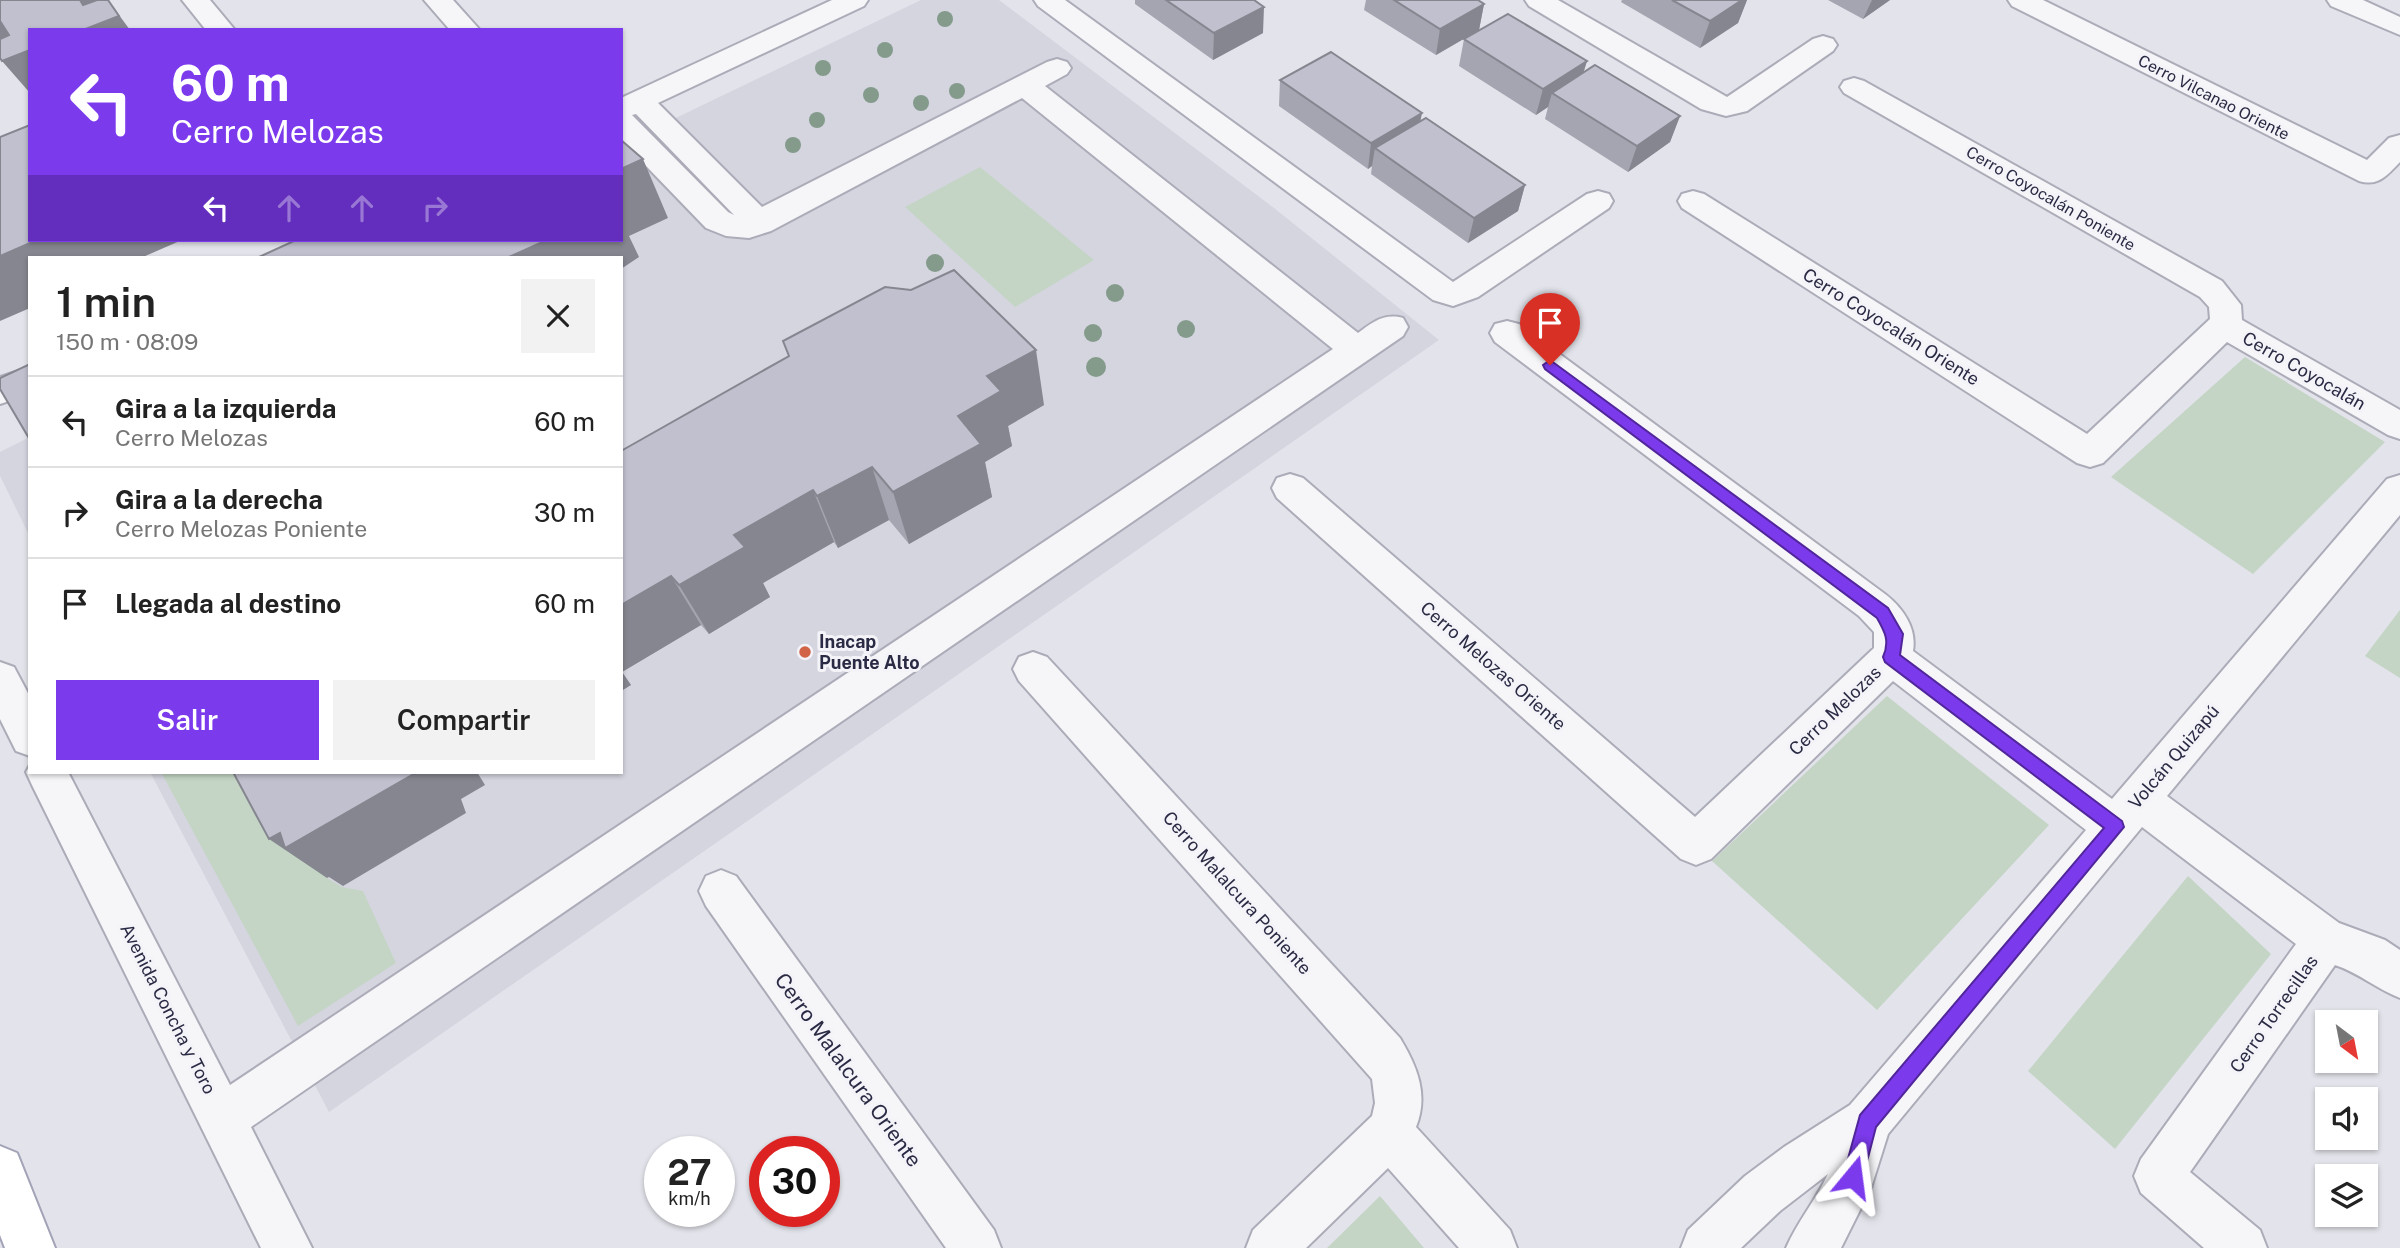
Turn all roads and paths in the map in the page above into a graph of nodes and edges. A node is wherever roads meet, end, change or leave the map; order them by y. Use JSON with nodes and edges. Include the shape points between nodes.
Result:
{"nodes":[{"id":1,"x":196,"y":0,"type":"edge"},
{"id":2,"x":438,"y":0,"type":"edge"},
{"id":3,"x":854,"y":0,"type":"edge"},
{"id":4,"x":1048,"y":0,"type":"edge"},
{"id":5,"x":1539,"y":0,"type":"edge"},
{"id":6,"x":2022,"y":0,"type":"edge"},
{"id":7,"x":2341,"y":0,"type":"edge"},
{"id":8,"x":811,"y":8,"type":"edge"},
{"id":9,"x":2400,"y":27,"type":"edge"},
{"id":10,"x":219,"y":28,"type":"edge"},
{"id":11,"x":464,"y":28,"type":"edge"},
{"id":12,"x":1823,"y":45,"type":"dead end"},
{"id":13,"x":1057,"y":68,"type":"dead end"},
{"id":14,"x":1025,"y":85,"type":"junction"},
{"id":15,"x":1854,"y":87,"type":"dead end"},
{"id":16,"x":627,"y":110,"type":"edge"},
{"id":17,"x":2400,"y":145,"type":"edge"},
{"id":18,"x":1598,"y":201,"type":"dead end"},
{"id":19,"x":1693,"y":201,"type":"dead end"},
{"id":20,"x":2224,"y":325,"type":"junction"},
{"id":21,"x":1507,"y":333,"type":"dead end"},
{"id":22,"x":28,"y":381,"type":"edge"},
{"id":23,"x":0,"y":391,"type":"edge"},
{"id":24,"x":2400,"y":426,"type":"edge"},
{"id":25,"x":2090,"y":453,"type":"joint"},
{"id":26,"x":1290,"y":488,"type":"dead end"},
{"id":27,"x":2400,"y":489,"type":"edge"},
{"id":28,"x":1891,"y":657,"type":"junction"},
{"id":29,"x":1033,"y":670,"type":"dead end"},
{"id":30,"x":0,"y":679,"type":"edge"},
{"id":31,"x":28,"y":734,"type":"edge"},
{"id":32,"x":48,"y":774,"type":"edge"},
{"id":33,"x":2127,"y":813,"type":"junction"},
{"id":34,"x":1696,"y":845,"type":"joint"},
{"id":35,"x":721,"y":891,"type":"dead end"},
{"id":36,"x":2326,"y":940,"type":"junction"},
{"id":37,"x":2400,"y":976,"type":"edge"},
{"id":38,"x":223,"y":1118,"type":"junction"},
{"id":39,"x":1867,"y":1122,"type":"junction"},
{"id":40,"x":1389,"y":1133,"type":"junction"},
{"id":41,"x":0,"y":1170,"type":"edge"},
{"id":42,"x":30,"y":1248,"type":"edge"},
{"id":43,"x":287,"y":1248,"type":"edge"},
{"id":44,"x":976,"y":1248,"type":"edge"},
{"id":45,"x":1271,"y":1248,"type":"edge"},
{"id":46,"x":1492,"y":1248,"type":"edge"},
{"id":47,"x":1706,"y":1248,"type":"edge"},
{"id":48,"x":1811,"y":1248,"type":"edge"},
{"id":49,"x":2242,"y":1248,"type":"edge"}],
"edges":[{"from":1,"to":10,"type":"street"},
{"from":2,"to":11,"type":"street"},
{"from":3,"to":8,"type":"street"},
{"from":4,"to":18,"type":"street","via":[[1444,292],[1461,293]]},
{"from":5,"to":12,"type":"street","via":[[1726,107]]},
{"from":6,"to":17,"type":"street","name":"Cerro Vilcanao Oriente","via":[[2370,174]]},
{"from":7,"to":9,"type":"street"},
{"from":8,"to":16,"type":"street"},
{"from":13,"to":14,"type":"street"},
{"from":14,"to":16,"type":"street","via":[[760,223],[737,228],[717,220]]},
{"from":14,"to":38,"type":"street","via":[[1374,339]]},
{"from":15,"to":20,"type":"street","name":"Cerro Coyocalán Poniente","via":[[2211,289],[2227,311]]},
{"from":19,"to":25,"type":"street","name":"Cerro Coyocalán Oriente"},
{"from":20,"to":24,"type":"street","name":"Cerro Coyocalán"},
{"from":20,"to":25,"type":"street","name":"Cerro Coyocalán"},
{"from":21,"to":28,"type":"street","via":[[1883,613],[1895,634]]},
{"from":22,"to":23,"type":"street"},
{"from":26,"to":34,"type":"street","name":"Cerro Melozas Oriente"},
{"from":27,"to":33,"type":"street","name":"Volcán Quizapú"},
{"from":28,"to":33,"type":"street","name":"Cerro Melozas"},
{"from":28,"to":34,"type":"street","name":"Cerro Melozas"},
{"from":29,"to":40,"type":"street","name":"Cerro Malalcura Poniente","via":[[1384,1054],[1401,1091],[1397,1121]]},
{"from":30,"to":31,"type":"street"},
{"from":32,"to":38,"type":"street","name":"Avenida Concha y Toro"},
{"from":33,"to":36,"type":"street","name":"Cerro Torrecillas"},
{"from":33,"to":39,"type":"street","name":"Volcán Quizapú"},
{"from":35,"to":44,"type":"street","name":"Cerro Malalcura Oriente"},
{"from":36,"to":37,"type":"street","via":[[2369,955]]},
{"from":36,"to":49,"type":"street","name":"Cerro Torrecillas","via":[[2158,1177]]},
{"from":38,"to":43,"type":"street","name":"Avenida Concha y Toro"},
{"from":39,"to":47,"type":"street","name":"Volcán Quizapú","via":[[1790,1168]]},
{"from":39,"to":48,"type":"street","name":"Volcán Quizapú","via":[[1853,1177]]},
{"from":40,"to":45,"type":"street"},
{"from":40,"to":46,"type":"street"},
{"from":41,"to":42,"type":"main road"}]}
